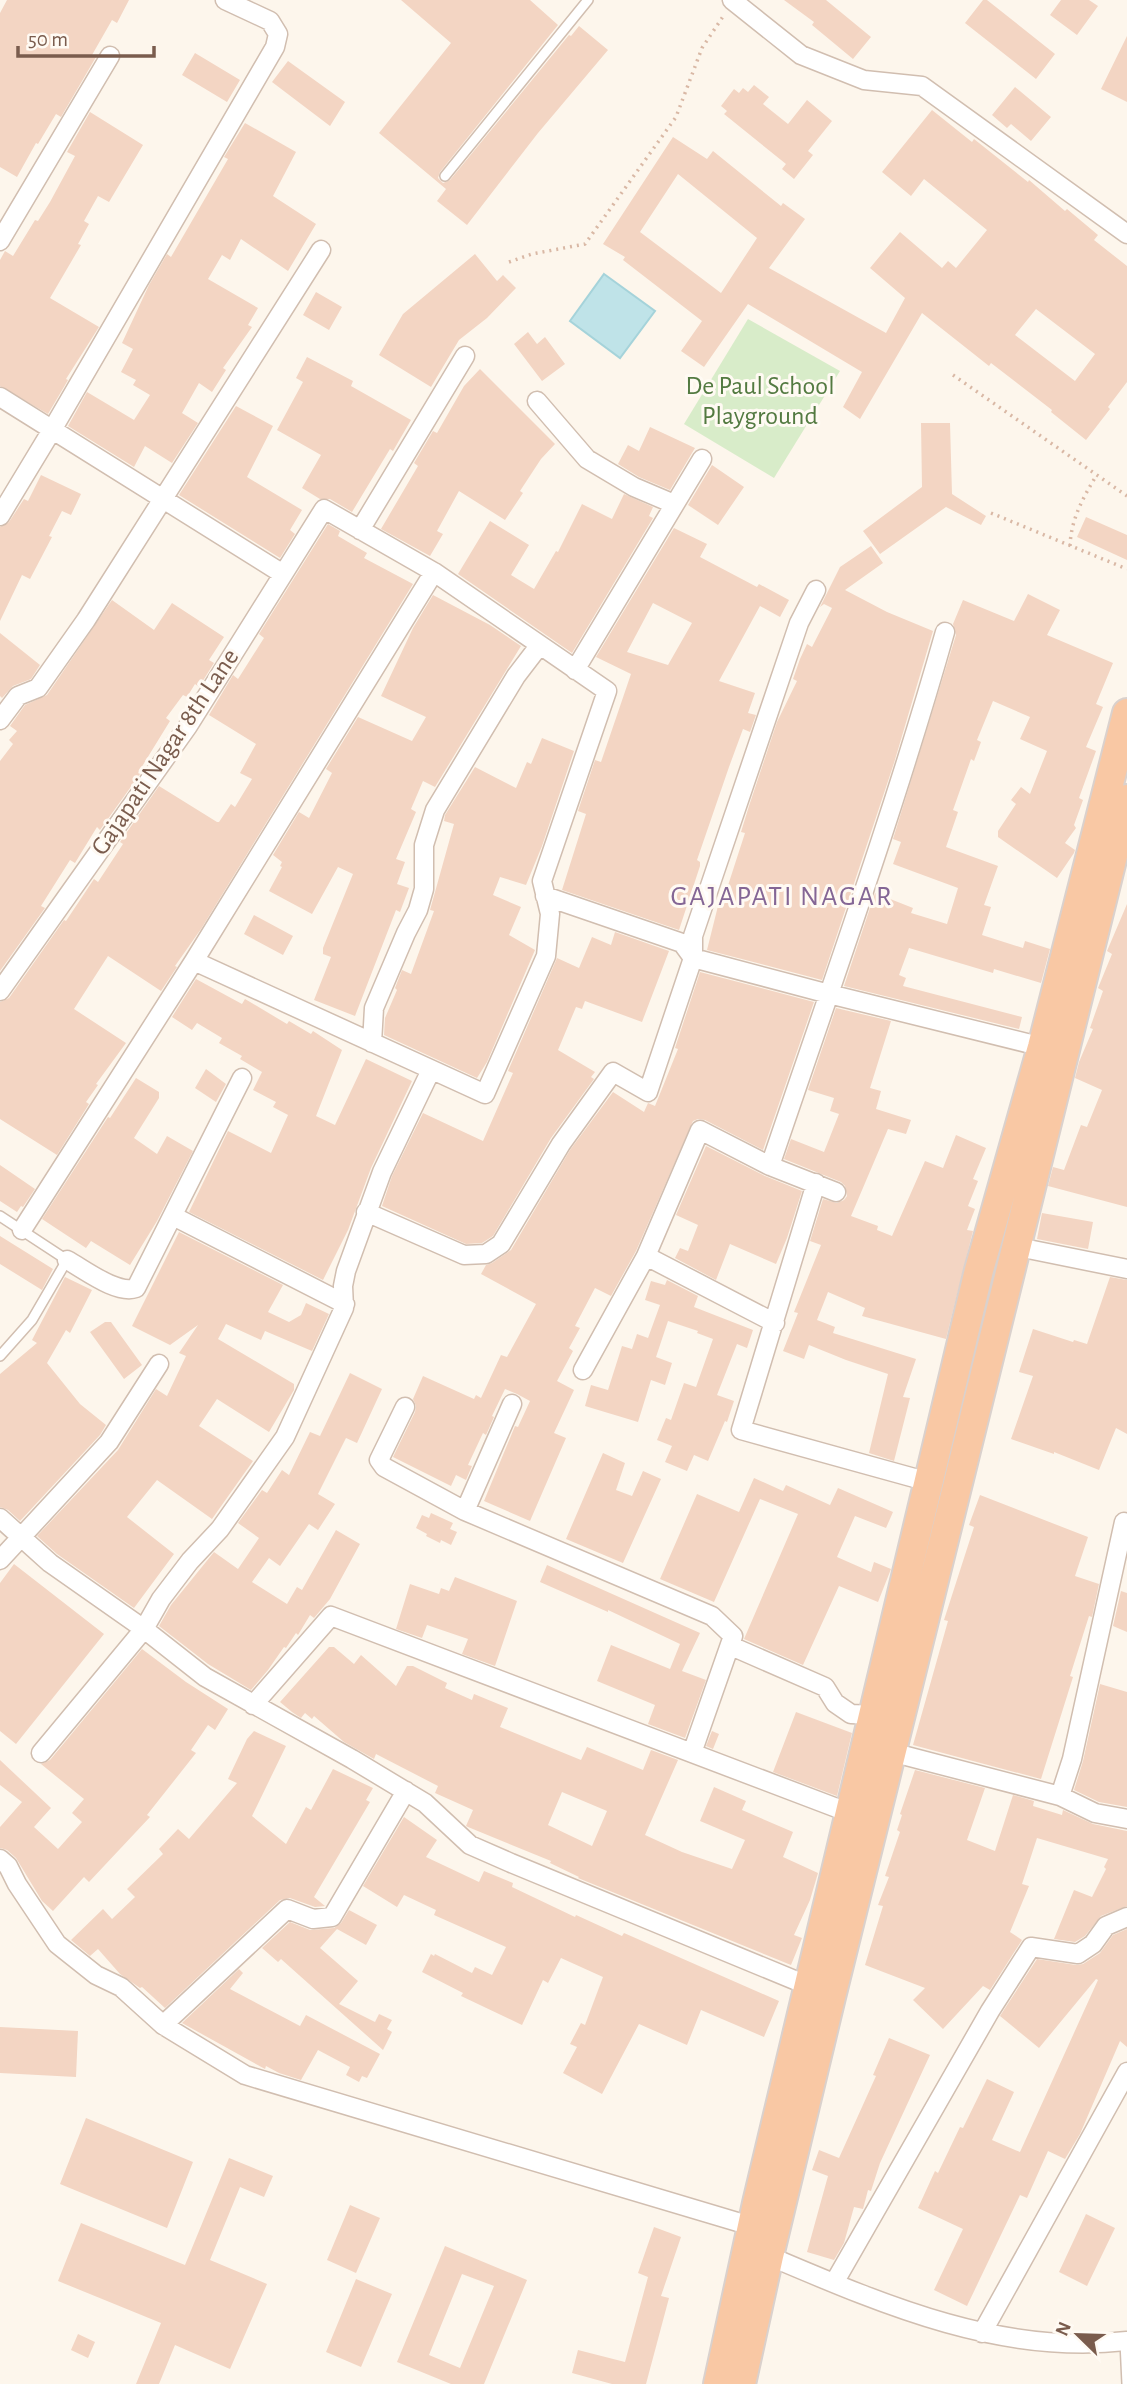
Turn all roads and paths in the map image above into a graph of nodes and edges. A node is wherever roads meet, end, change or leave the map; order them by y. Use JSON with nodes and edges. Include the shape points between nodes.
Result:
{"nodes":[{"id":1,"x":225,"y":0,"type":"edge"},
{"id":2,"x":588,"y":0,"type":"edge"},
{"id":3,"x":732,"y":0,"type":"edge"},
{"id":4,"x":110,"y":56,"type":"dead end"},
{"id":5,"x":445,"y":176,"type":"dead end"},
{"id":6,"x":1127,"y":234,"type":"edge"},
{"id":7,"x":0,"y":241,"type":"edge"},
{"id":8,"x":321,"y":250,"type":"dead end"},
{"id":9,"x":509,"y":262,"type":"dead end"},
{"id":10,"x":465,"y":356,"type":"dead end"},
{"id":11,"x":953,"y":375,"type":"dead end"},
{"id":12,"x":0,"y":397,"type":"edge"},
{"id":13,"x":537,"y":401,"type":"dead end"},
{"id":14,"x":52,"y":429,"type":"junction"},
{"id":15,"x":702,"y":459,"type":"dead end"},
{"id":16,"x":1096,"y":476,"type":"junction"},
{"id":17,"x":1127,"y":496,"type":"edge"},
{"id":18,"x":163,"y":500,"type":"junction"},
{"id":19,"x":674,"y":505,"type":"junction"},
{"id":20,"x":991,"y":513,"type":"dead end"},
{"id":21,"x":0,"y":516,"type":"edge"},
{"id":22,"x":360,"y":530,"type":"junction"},
{"id":23,"x":1070,"y":545,"type":"junction"},
{"id":24,"x":1127,"y":569,"type":"edge"},
{"id":25,"x":434,"y":572,"type":"junction"},
{"id":26,"x":283,"y":574,"type":"junction"},
{"id":27,"x":816,"y":590,"type":"dead end"},
{"id":28,"x":945,"y":632,"type":"dead end"},
{"id":29,"x":539,"y":646,"type":"junction"},
{"id":30,"x":575,"y":670,"type":"junction"},
{"id":31,"x":1127,"y":713,"type":"edge"},
{"id":32,"x":0,"y":720,"type":"edge"},
{"id":33,"x":1127,"y":799,"type":"edge"},
{"id":34,"x":545,"y":896,"type":"junction"},
{"id":35,"x":693,"y":958,"type":"junction"},
{"id":36,"x":194,"y":961,"type":"junction"},
{"id":37,"x":0,"y":991,"type":"edge"},
{"id":38,"x":828,"y":994,"type":"junction"},
{"id":39,"x":372,"y":1043,"type":"junction"},
{"id":40,"x":1054,"y":1049,"type":"junction"},
{"id":41,"x":431,"y":1069,"type":"junction"},
{"id":42,"x":242,"y":1078,"type":"dead end"},
{"id":43,"x":769,"y":1166,"type":"junction"},
{"id":44,"x":817,"y":1183,"type":"junction"},
{"id":45,"x":836,"y":1192,"type":"dead end"},
{"id":46,"x":366,"y":1212,"type":"junction"},
{"id":47,"x":0,"y":1216,"type":"edge"},
{"id":48,"x":173,"y":1216,"type":"junction"},
{"id":49,"x":22,"y":1230,"type":"junction"},
{"id":50,"x":1017,"y":1247,"type":"junction"},
{"id":51,"x":646,"y":1256,"type":"junction"},
{"id":52,"x":67,"y":1260,"type":"junction"},
{"id":53,"x":1127,"y":1269,"type":"edge"},
{"id":54,"x":345,"y":1304,"type":"junction"},
{"id":55,"x":775,"y":1324,"type":"junction"},
{"id":56,"x":0,"y":1356,"type":"edge"},
{"id":57,"x":159,"y":1364,"type":"dead end"},
{"id":58,"x":583,"y":1370,"type":"dead end"},
{"id":59,"x":512,"y":1404,"type":"dead end"},
{"id":60,"x":405,"y":1407,"type":"dead end"},
{"id":61,"x":929,"y":1482,"type":"junction"},
{"id":62,"x":465,"y":1511,"type":"junction"},
{"id":63,"x":0,"y":1518,"type":"edge"},
{"id":64,"x":1124,"y":1522,"type":"dead end"},
{"id":65,"x":20,"y":1536,"type":"junction"},
{"id":66,"x":0,"y":1560,"type":"edge"},
{"id":67,"x":144,"y":1629,"type":"junction"},
{"id":68,"x":731,"y":1646,"type":"junction"},
{"id":69,"x":253,"y":1705,"type":"junction"},
{"id":70,"x":873,"y":1715,"type":"junction"},
{"id":71,"x":891,"y":1752,"type":"junction"},
{"id":72,"x":41,"y":1753,"type":"dead end"},
{"id":73,"x":692,"y":1753,"type":"junction"},
{"id":74,"x":406,"y":1791,"type":"junction"},
{"id":75,"x":1060,"y":1796,"type":"junction"},
{"id":76,"x":850,"y":1813,"type":"junction"},
{"id":77,"x":1127,"y":1819,"type":"edge"},
{"id":78,"x":0,"y":1859,"type":"edge"},
{"id":79,"x":1127,"y":1917,"type":"edge"},
{"id":80,"x":821,"y":1988,"type":"junction"},
{"id":81,"x":163,"y":2025,"type":"junction"},
{"id":82,"x":1127,"y":2072,"type":"edge"},
{"id":83,"x":760,"y":2245,"type":"junction"},
{"id":84,"x":834,"y":2283,"type":"junction"},
{"id":85,"x":982,"y":2333,"type":"junction"},
{"id":86,"x":1126,"y":2342,"type":"edge"},
{"id":87,"x":718,"y":2384,"type":"edge"},
{"id":88,"x":741,"y":2384,"type":"edge"},
{"id":89,"x":1127,"y":2384,"type":"edge"}],
"edges":[{"from":1,"to":14,"type":"street","via":[[270,21],[278,40]]},
{"from":2,"to":5,"type":"lane"},
{"from":3,"to":6,"type":"street","via":[[801,55],[864,80],[922,86]]},
{"from":3,"to":9,"type":"path","via":[[702,48],[676,117],[585,244]]},
{"from":4,"to":7,"type":"street"},
{"from":8,"to":18,"type":"street"},
{"from":10,"to":22,"type":"street"},
{"from":11,"to":16,"type":"path"},
{"from":12,"to":14,"type":"street"},
{"from":13,"to":19,"type":"street","via":[[587,458]]},
{"from":14,"to":18,"type":"street"},
{"from":14,"to":21,"type":"street"},
{"from":15,"to":19,"type":"street"},
{"from":16,"to":17,"type":"path"},
{"from":16,"to":23,"type":"path","via":[[1077,512]]},
{"from":18,"to":26,"type":"street"},
{"from":18,"to":32,"type":"street","via":[[38,688],[18,696]]},
{"from":19,"to":30,"type":"street"},
{"from":20,"to":23,"type":"path"},
{"from":22,"to":25,"type":"street"},
{"from":22,"to":26,"type":"street","name":"Gajapati Nagar 8th Lane","via":[[324,509]]},
{"from":23,"to":24,"type":"path"},
{"from":25,"to":29,"type":"street"},
{"from":25,"to":36,"type":"street"},
{"from":26,"to":37,"type":"street","name":"Gajapati Nagar 8th Lane","via":[[188,726]]},
{"from":27,"to":35,"type":"street","via":[[799,623],[693,936]]},
{"from":28,"to":38,"type":"street","via":[[898,790]]},
{"from":29,"to":30,"type":"street"},
{"from":29,"to":39,"type":"street","via":[[435,810],[424,845],[424,889],[374,1008]]},
{"from":30,"to":34,"type":"street","via":[[607,691],[542,881]]},
{"from":31,"to":40,"type":"highway"},
{"from":33,"to":40,"type":"highway"},
{"from":34,"to":35,"type":"street","via":[[682,943]]},
{"from":34,"to":41,"type":"street","via":[[550,914],[545,957],[485,1094]]},
{"from":35,"to":38,"type":"street"},
{"from":35,"to":46,"type":"street","via":[[648,1092],[613,1072],[561,1144],[501,1244],[486,1254],[464,1255]]},
{"from":36,"to":39,"type":"street"},
{"from":36,"to":49,"type":"street"},
{"from":38,"to":40,"type":"street"},
{"from":38,"to":43,"type":"street"},
{"from":39,"to":41,"type":"street"},
{"from":40,"to":50,"type":"highway"},
{"from":40,"to":61,"type":"highway","via":[[979,1270]]},
{"from":41,"to":46,"type":"street"},
{"from":42,"to":48,"type":"street"},
{"from":43,"to":44,"type":"street"},
{"from":43,"to":51,"type":"street","via":[[701,1130]]},
{"from":44,"to":45,"type":"street"},
{"from":44,"to":55,"type":"street"},
{"from":46,"to":54,"type":"street","via":[[344,1282]]},
{"from":47,"to":49,"type":"lane"},
{"from":48,"to":52,"type":"street","via":[[132,1290],[117,1288]]},
{"from":48,"to":54,"type":"street"},
{"from":49,"to":52,"type":"lane"},
{"from":50,"to":53,"type":"street"},
{"from":50,"to":71,"type":"highway"},
{"from":51,"to":55,"type":"street"},
{"from":51,"to":58,"type":"street"},
{"from":52,"to":56,"type":"lane","via":[[32,1320]]},
{"from":54,"to":67,"type":"street","via":[[285,1437],[220,1529],[161,1599]]},
{"from":55,"to":61,"type":"street","via":[[741,1430]]},
{"from":57,"to":65,"type":"street","via":[[109,1442]]},
{"from":59,"to":62,"type":"street"},
{"from":60,"to":62,"type":"street","via":[[379,1460]]},
{"from":61,"to":70,"type":"highway"},
{"from":62,"to":68,"type":"street","via":[[712,1616],[733,1636]]},
{"from":63,"to":65,"type":"street"},
{"from":64,"to":75,"type":"street"},
{"from":65,"to":66,"type":"street"},
{"from":65,"to":67,"type":"street","via":[[50,1563]]},
{"from":67,"to":69,"type":"street","via":[[205,1677]]},
{"from":67,"to":72,"type":"street"},
{"from":68,"to":70,"type":"street","via":[[825,1687],[835,1703],[851,1714]]},
{"from":68,"to":73,"type":"street"},
{"from":69,"to":73,"type":"street","via":[[331,1616]]},
{"from":69,"to":74,"type":"street"},
{"from":70,"to":76,"type":"highway"},
{"from":71,"to":75,"type":"street"},
{"from":71,"to":80,"type":"highway"},
{"from":73,"to":76,"type":"street"},
{"from":74,"to":80,"type":"street","via":[[470,1844]]},
{"from":74,"to":81,"type":"street","via":[[332,1917],[313,1919],[287,1909]]},
{"from":75,"to":77,"type":"street","via":[[1095,1813]]},
{"from":76,"to":80,"type":"highway"},
{"from":78,"to":81,"type":"street","via":[[57,1944],[96,1975],[121,1987]]},
{"from":79,"to":84,"type":"street","via":[[1106,1926],[1093,1944],[1078,1954],[1031,1947]]},
{"from":80,"to":83,"type":"highway"},
{"from":81,"to":83,"type":"street","via":[[245,2075]]},
{"from":82,"to":85,"type":"street"},
{"from":83,"to":84,"type":"street"},
{"from":83,"to":87,"type":"highway"},
{"from":83,"to":88,"type":"highway"},
{"from":84,"to":85,"type":"street","via":[[905,2311]]},
{"from":85,"to":86,"type":"street","via":[[1051,2342]]},
{"from":86,"to":89,"type":"lane"}]}
